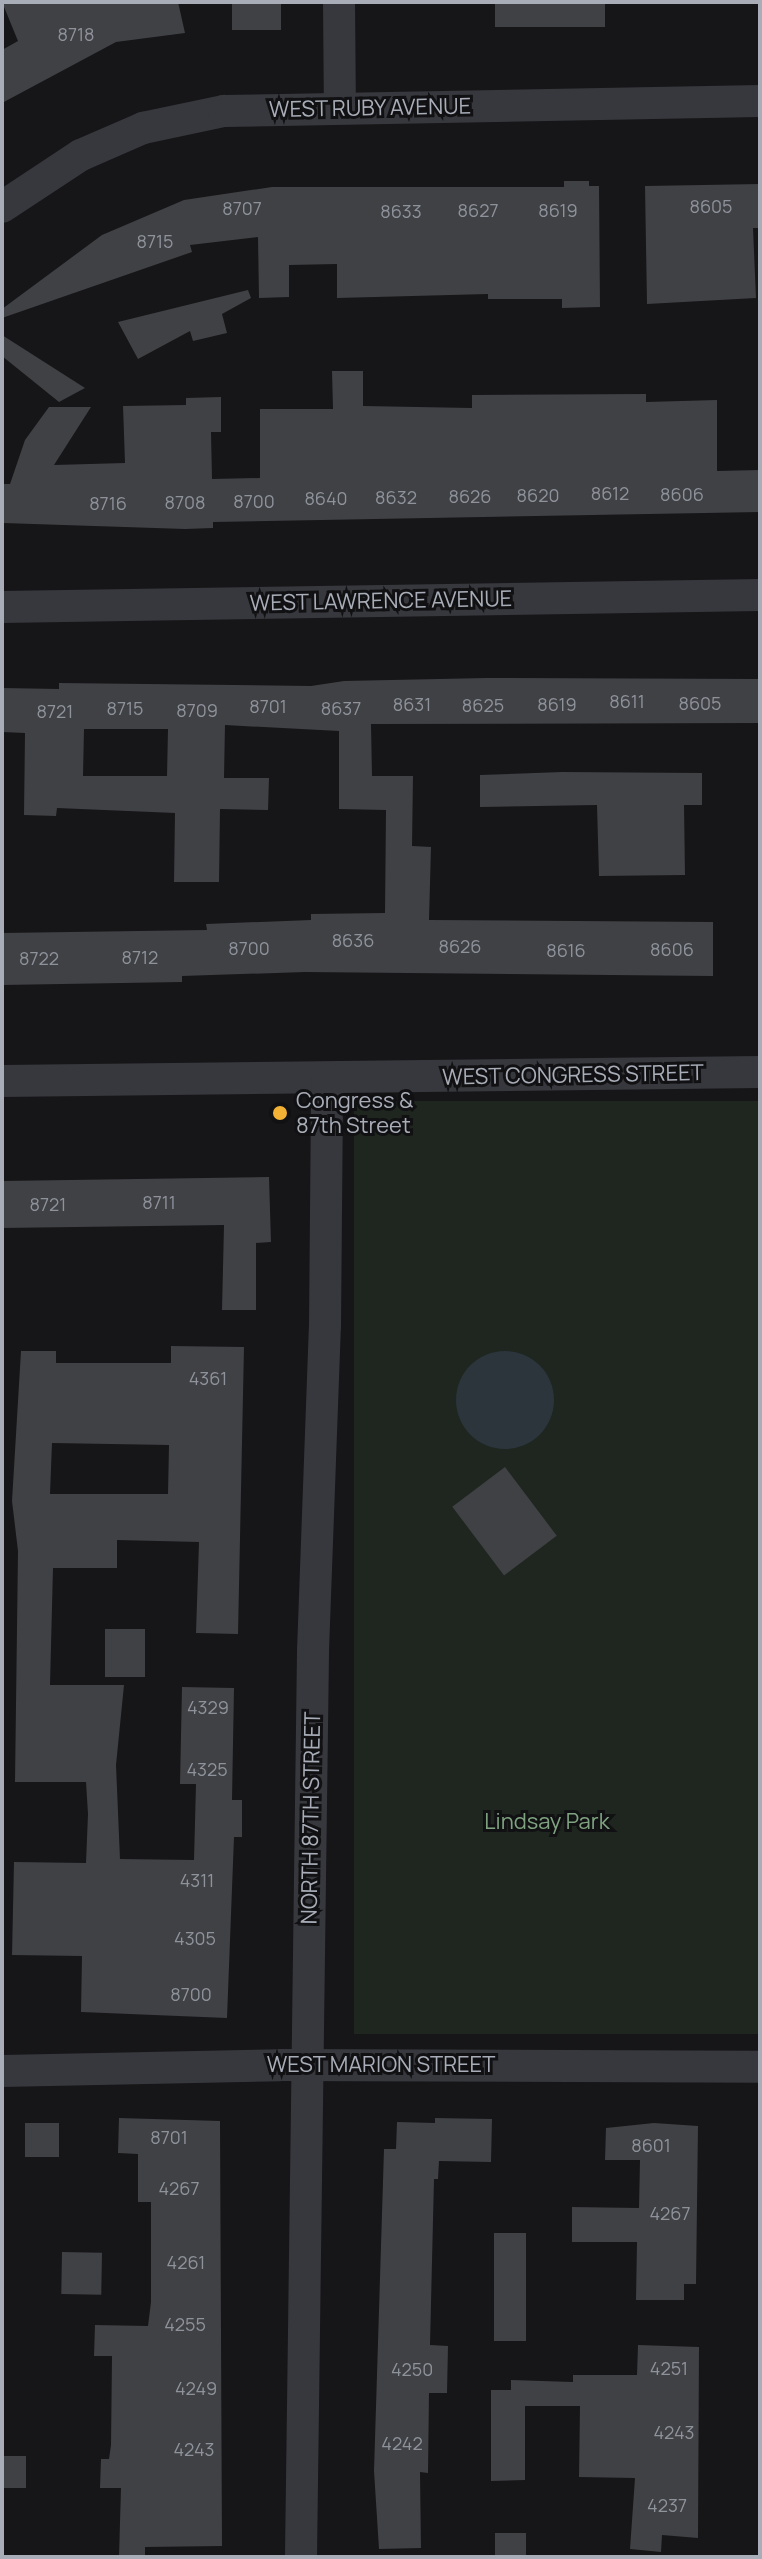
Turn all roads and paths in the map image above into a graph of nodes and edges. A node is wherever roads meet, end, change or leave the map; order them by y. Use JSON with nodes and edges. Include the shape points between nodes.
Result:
{"nodes":[{"id":1,"x":339,"y":2,"type":"edge"},
{"id":2,"x":760,"y":101,"type":"edge"},
{"id":3,"x":340,"y":107,"type":"junction"},
{"id":4,"x":2,"y":207,"type":"edge"},
{"id":5,"x":760,"y":595,"type":"edge"},
{"id":6,"x":2,"y":607,"type":"edge"},
{"id":7,"x":760,"y":1072,"type":"edge"},
{"id":8,"x":327,"y":1079,"type":"junction"},
{"id":9,"x":2,"y":1081,"type":"edge"},
{"id":10,"x":309,"y":2065,"type":"junction"},
{"id":11,"x":760,"y":2067,"type":"edge"},
{"id":12,"x":2,"y":2071,"type":"edge"},
{"id":13,"x":301,"y":2557,"type":"edge"}],
"edges":[{"from":1,"to":3,"type":"street"},
{"from":2,"to":3,"type":"street","name":"WEST RUBY AVENUE"},
{"from":3,"to":4,"type":"street","name":"WEST RUBY AVENUE","via":[[224,111],[143,128],[81,155]]},
{"from":5,"to":6,"type":"street","name":"WEST LAWRENCE AVENUE"},
{"from":7,"to":8,"type":"street","name":"WEST CONGRESS STREET"},
{"from":8,"to":9,"type":"street","name":"WEST CONGRESS STREET"},
{"from":8,"to":10,"type":"street","name":"NORTH 87TH STREET"},
{"from":10,"to":11,"type":"street","name":"WEST MARION STREET"},
{"from":10,"to":12,"type":"street","name":"WEST MARION STREET"},
{"from":10,"to":13,"type":"street","name":"NORTH 87TH STREET"}]}
